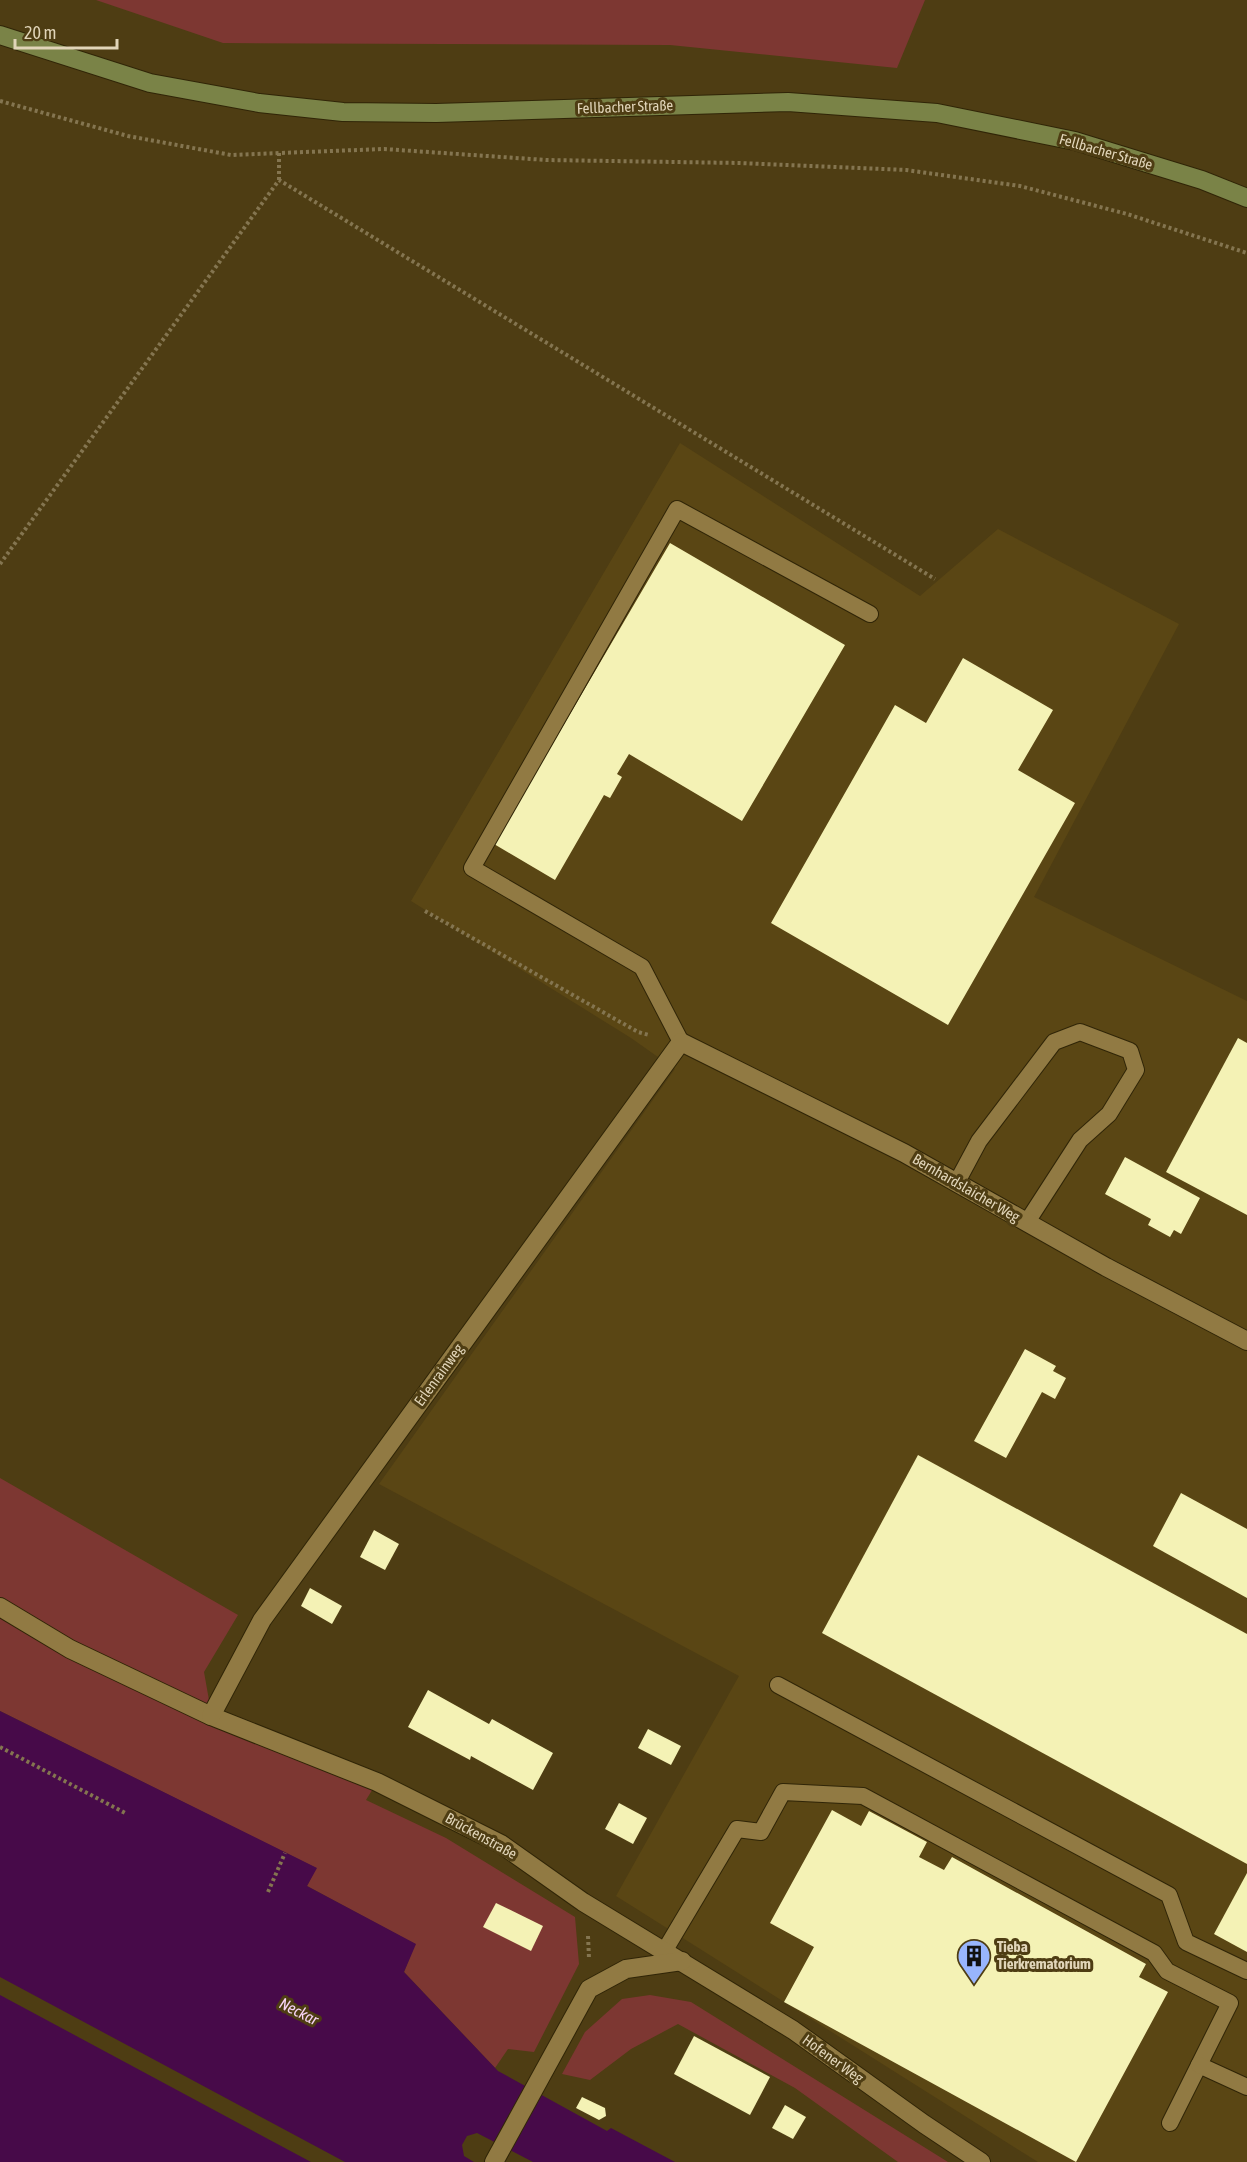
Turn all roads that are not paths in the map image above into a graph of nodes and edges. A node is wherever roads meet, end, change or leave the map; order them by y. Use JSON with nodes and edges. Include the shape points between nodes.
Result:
{"nodes":[{"id":1,"x":0,"y":35,"type":"edge"},
{"id":2,"x":1247,"y":198,"type":"edge"},
{"id":3,"x":870,"y":614,"type":"dead end"},
{"id":4,"x":681,"y":1042,"type":"junction"},
{"id":5,"x":957,"y":1182,"type":"junction"},
{"id":6,"x":1027,"y":1222,"type":"junction"},
{"id":7,"x":1247,"y":1341,"type":"edge"},
{"id":8,"x":0,"y":1607,"type":"edge"},
{"id":9,"x":778,"y":1685,"type":"dead end"},
{"id":10,"x":211,"y":1716,"type":"junction"},
{"id":11,"x":665,"y":1950,"type":"junction"},
{"id":12,"x":682,"y":1961,"type":"junction"},
{"id":13,"x":1247,"y":1971,"type":"edge"},
{"id":14,"x":1199,"y":2065,"type":"junction"},
{"id":15,"x":1247,"y":2087,"type":"edge"},
{"id":16,"x":1170,"y":2123,"type":"dead end"},
{"id":17,"x":494,"y":2162,"type":"edge"},
{"id":18,"x":981,"y":2162,"type":"edge"}],
"edges":[{"from":1,"to":2,"type":"main road","name":"Fellbacher Straße","via":[[150,83],[259,103],[343,112],[436,113],[788,102],[937,113],[1076,141]]},
{"from":3,"to":4,"type":"lane","via":[[677,510],[472,868],[642,967]]},
{"from":4,"to":5,"type":"street","name":"Bernhardslaicher Weg"},
{"from":4,"to":10,"type":"street","name":"Erlenrainweg","via":[[262,1620]]},
{"from":5,"to":6,"type":"street","name":"Bernhardslaicher Weg"},
{"from":5,"to":6,"type":"lane","via":[[978,1141],[1054,1042],[1080,1032],[1130,1051],[1136,1070],[1109,1114],[1080,1140]]},
{"from":6,"to":7,"type":"street","name":"Bernhardslaicher Weg"},
{"from":8,"to":10,"type":"street","name":"Brückenstraße","via":[[70,1649]]},
{"from":9,"to":13,"type":"lane","via":[[1169,1895],[1186,1942]]},
{"from":10,"to":11,"type":"street","name":"Brückenstraße","via":[[388,1787],[501,1844],[583,1902]]},
{"from":11,"to":12,"type":"street","name":"Brückenstraße"},
{"from":11,"to":14,"type":"lane","via":[[736,1829],[761,1832],[783,1792],[863,1796],[1154,1953],[1167,1971],[1230,2003]]},
{"from":12,"to":17,"type":"street","via":[[626,1969],[589,1989]]},
{"from":12,"to":18,"type":"street","name":"Hofener Weg","via":[[793,2030]]},
{"from":14,"to":15,"type":"lane"},
{"from":14,"to":16,"type":"lane"}]}
